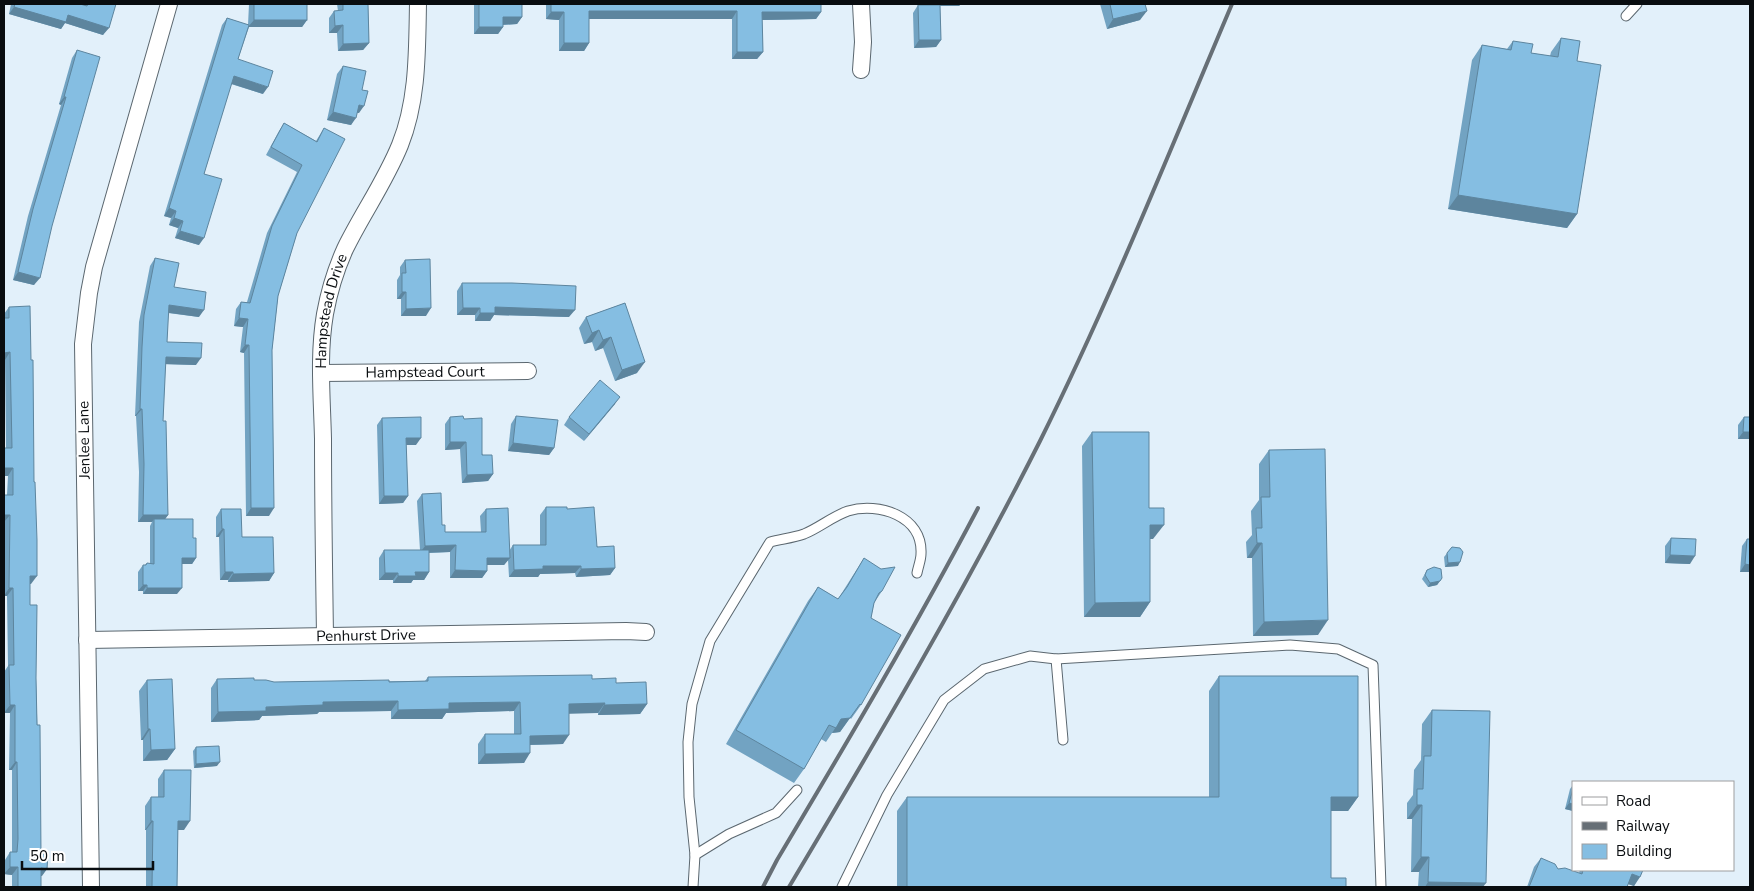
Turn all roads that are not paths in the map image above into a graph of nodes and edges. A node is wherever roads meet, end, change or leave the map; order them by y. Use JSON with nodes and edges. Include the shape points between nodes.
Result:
{"nodes":[{"id":1,"x":169,"y":4,"type":"edge"},
{"id":2,"x":418,"y":4,"type":"edge"},
{"id":3,"x":861,"y":4,"type":"edge"},
{"id":4,"x":1637,"y":4,"type":"edge"},
{"id":5,"x":1626,"y":16,"type":"dead end"},
{"id":6,"x":861,"y":70,"type":"dead end"},
{"id":7,"x":528,"y":371,"type":"dead end"},
{"id":8,"x":321,"y":373,"type":"junction"},
{"id":9,"x":917,"y":573,"type":"dead end"},
{"id":10,"x":646,"y":632,"type":"dead end"},
{"id":11,"x":325,"y":635,"type":"junction"},
{"id":12,"x":87,"y":640,"type":"junction"},
{"id":13,"x":1056,"y":658,"type":"junction"},
{"id":14,"x":1063,"y":740,"type":"dead end"},
{"id":15,"x":797,"y":790,"type":"dead end"},
{"id":16,"x":695,"y":856,"type":"junction"},
{"id":17,"x":91,"y":887,"type":"edge"},
{"id":18,"x":693,"y":887,"type":"edge"},
{"id":19,"x":842,"y":887,"type":"edge"},
{"id":20,"x":1381,"y":887,"type":"edge"}],
"edges":[{"from":1,"to":12,"type":"street","name":"Jenlee Lane","via":[[89,293],[83,344]]},
{"from":2,"to":8,"type":"street","name":"Hampstead Drive","via":[[417,63],[408,121],[386,175],[336,270],[326,314]]},
{"from":3,"to":6,"type":"street"},
{"from":4,"to":5,"type":"lane"},
{"from":7,"to":8,"type":"street","name":"Hampstead Court"},
{"from":8,"to":11,"type":"street","name":"Hampstead Drive"},
{"from":9,"to":16,"type":"lane","via":[[921,554],[918,536],[907,520],[871,508],[847,511],[803,534],[770,542],[710,641],[692,704],[688,742],[689,797]]},
{"from":10,"to":11,"type":"street","name":"Penhurst Drive"},
{"from":11,"to":12,"type":"street","name":"Penhurst Drive"},
{"from":12,"to":17,"type":"street","name":"Jenlee Lane"},
{"from":13,"to":14,"type":"lane"},
{"from":13,"to":19,"type":"lane","via":[[1030,656],[984,668],[944,700],[887,795]]},
{"from":13,"to":20,"type":"lane","via":[[1290,645],[1338,648],[1374,666]]},
{"from":15,"to":16,"type":"lane","via":[[776,813],[729,834]]},
{"from":16,"to":18,"type":"lane"}]}
